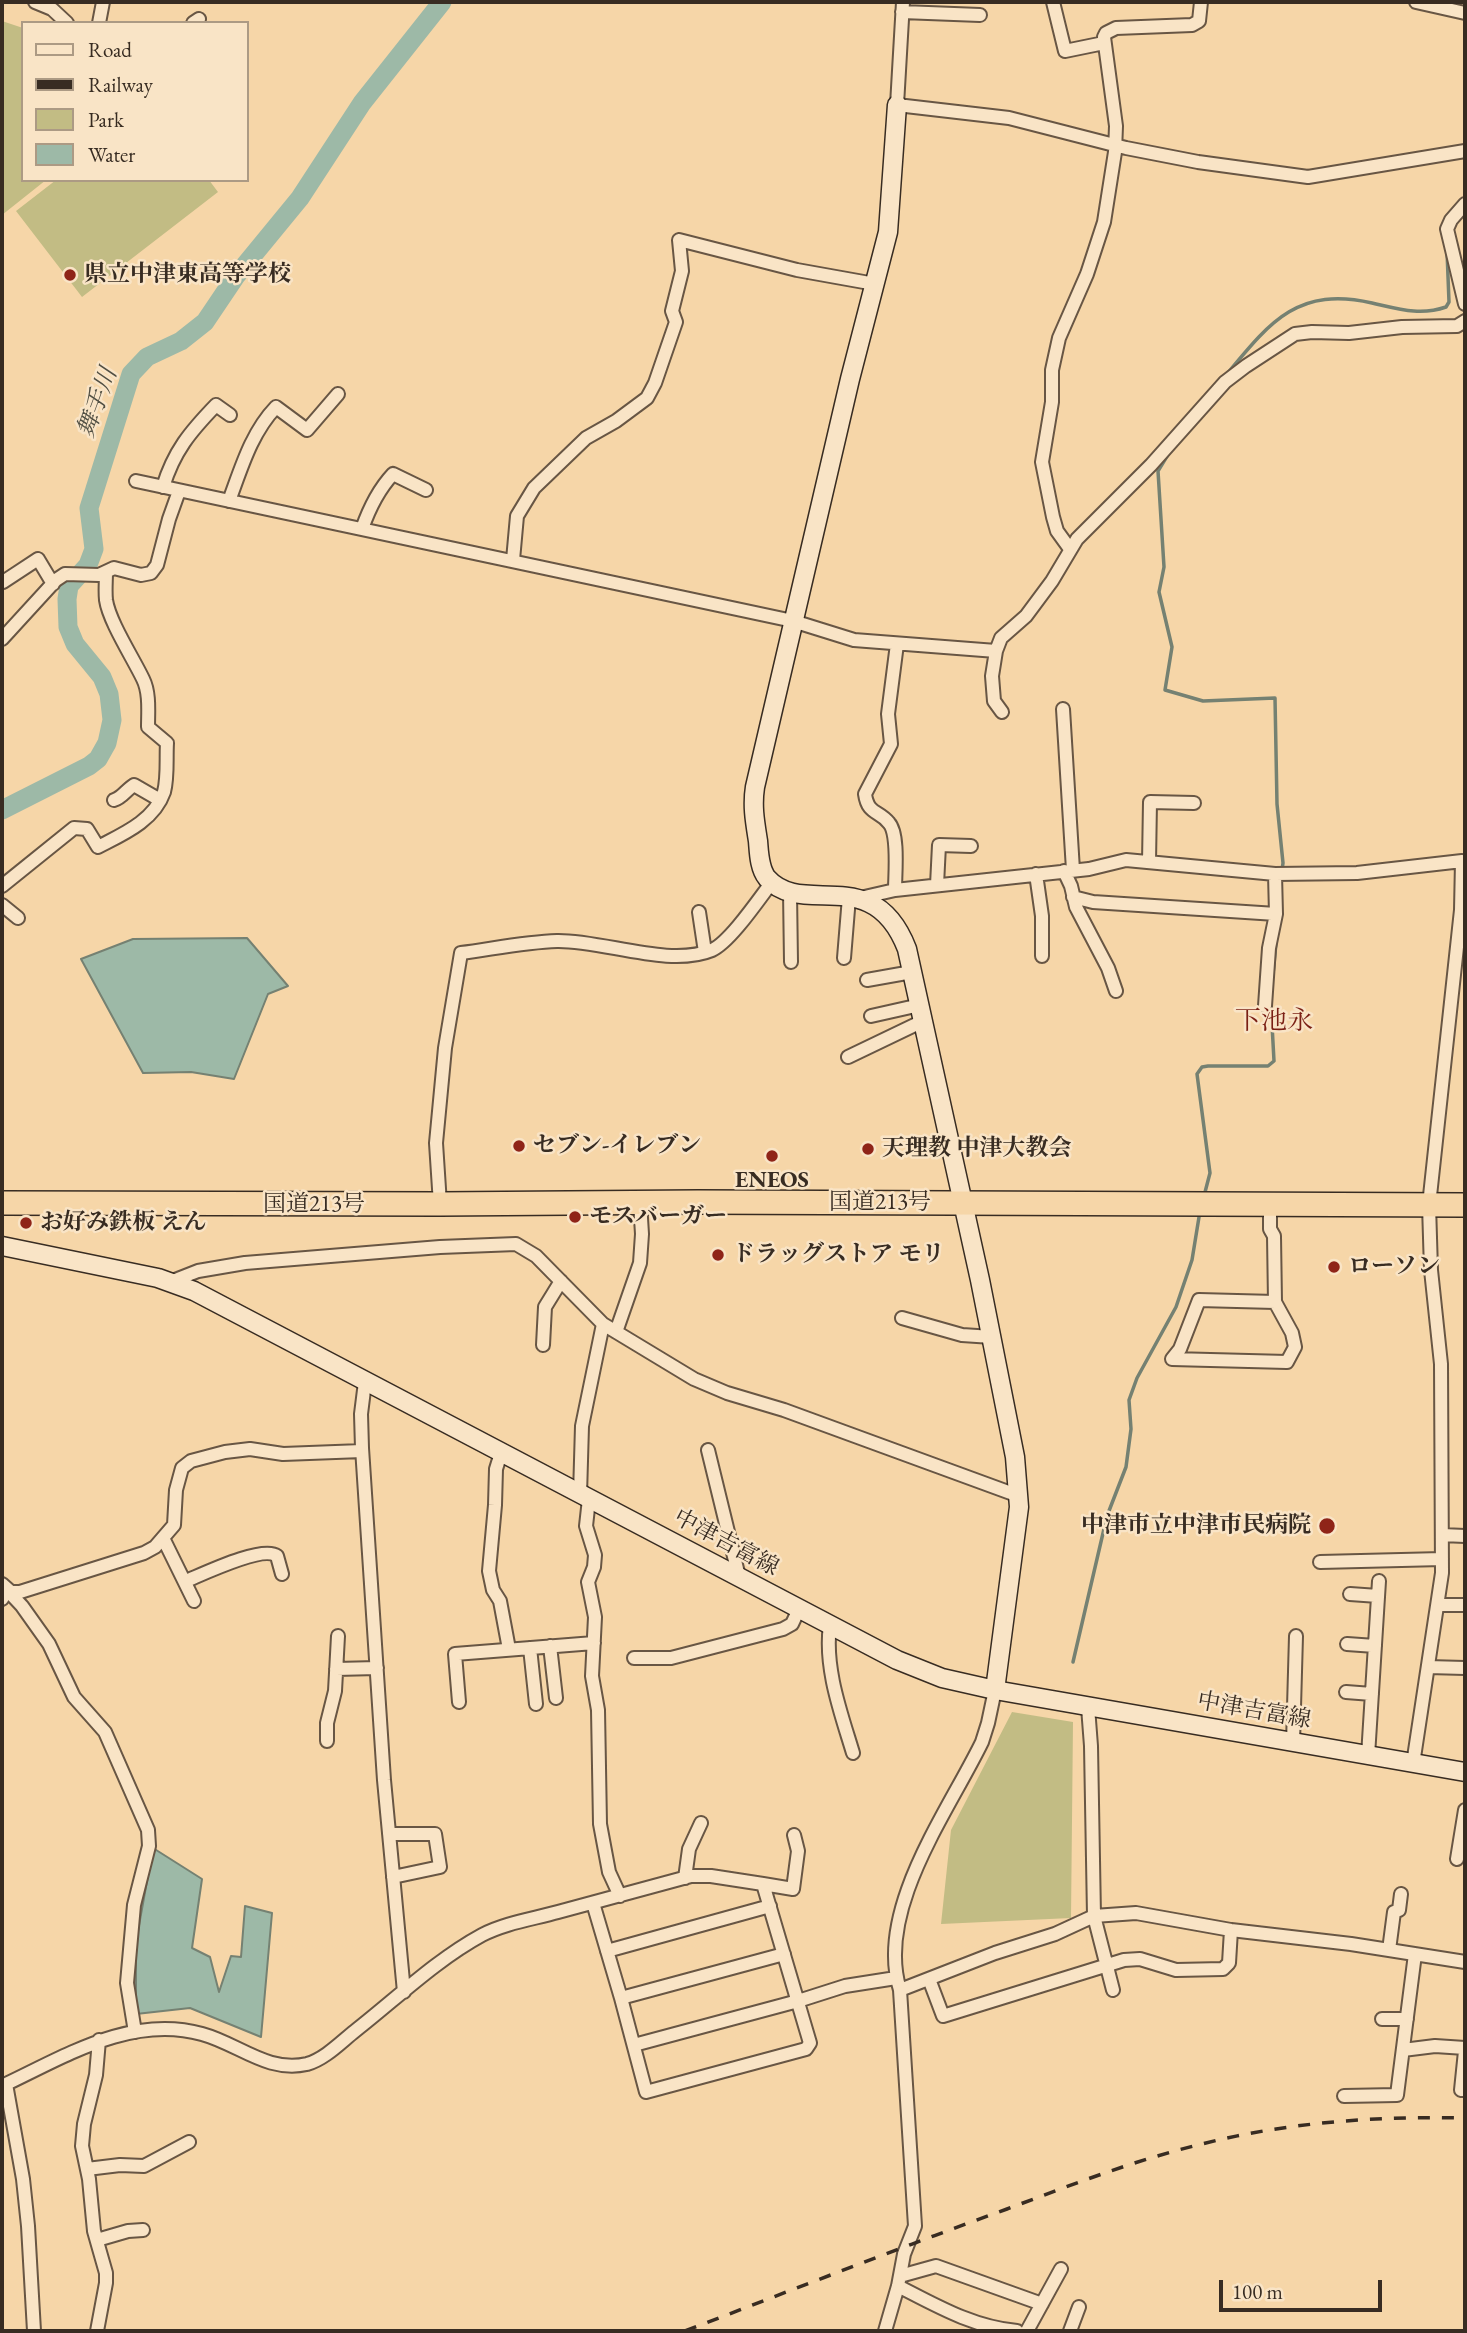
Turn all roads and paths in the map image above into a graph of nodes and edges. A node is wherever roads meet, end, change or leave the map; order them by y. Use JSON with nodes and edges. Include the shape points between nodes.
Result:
{"nodes":[{"id":1,"x":35,"y":2,"type":"edge"},
{"id":2,"x":103,"y":2,"type":"edge"},
{"id":3,"x":1053,"y":2,"type":"edge"},
{"id":4,"x":1201,"y":2,"type":"edge"},
{"id":5,"x":1416,"y":2,"type":"edge"},
{"id":6,"x":902,"y":7,"type":"edge"},
{"id":7,"x":1465,"y":13,"type":"edge"},
{"id":8,"x":980,"y":15,"type":"dead end"},
{"id":9,"x":65,"y":21,"type":"edge"},
{"id":10,"x":99,"y":21,"type":"edge"},
{"id":11,"x":1104,"y":43,"type":"junction"},
{"id":12,"x":897,"y":105,"type":"junction"},
{"id":13,"x":1116,"y":145,"type":"junction"},
{"id":14,"x":1465,"y":150,"type":"edge"},
{"id":15,"x":1465,"y":204,"type":"edge"},
{"id":16,"x":875,"y":284,"type":"junction"},
{"id":17,"x":1465,"y":304,"type":"edge"},
{"id":18,"x":1465,"y":320,"type":"edge"},
{"id":19,"x":338,"y":394,"type":"dead end"},
{"id":20,"x":230,"y":415,"type":"dead end"},
{"id":21,"x":136,"y":481,"type":"dead end"},
{"id":22,"x":163,"y":487,"type":"junction"},
{"id":23,"x":426,"y":490,"type":"dead end"},
{"id":24,"x":179,"y":491,"type":"junction"},
{"id":25,"x":229,"y":501,"type":"junction"},
{"id":26,"x":362,"y":529,"type":"junction"},
{"id":27,"x":1070,"y":549,"type":"junction"},
{"id":28,"x":513,"y":560,"type":"junction"},
{"id":29,"x":106,"y":572,"type":"junction"},
{"id":30,"x":3,"y":582,"type":"edge"},
{"id":31,"x":52,"y":584,"type":"junction"},
{"id":32,"x":793,"y":621,"type":"junction"},
{"id":33,"x":2,"y":639,"type":"edge"},
{"id":34,"x":897,"y":644,"type":"junction"},
{"id":35,"x":996,"y":651,"type":"junction"},
{"id":36,"x":1063,"y":709,"type":"dead end"},
{"id":37,"x":1002,"y":712,"type":"dead end"},
{"id":38,"x":114,"y":800,"type":"dead end"},
{"id":39,"x":160,"y":800,"type":"junction"},
{"id":40,"x":1194,"y":803,"type":"dead end"},
{"id":41,"x":971,"y":846,"type":"dead end"},
{"id":42,"x":1149,"y":862,"type":"junction"},
{"id":43,"x":2,"y":868,"type":"edge"},
{"id":44,"x":1068,"y":870,"type":"junction"},
{"id":45,"x":1036,"y":874,"type":"junction"},
{"id":46,"x":1275,"y":874,"type":"junction"},
{"id":47,"x":6,"y":882,"type":"edge"},
{"id":48,"x":772,"y":882,"type":"junction"},
{"id":49,"x":937,"y":885,"type":"junction"},
{"id":50,"x":895,"y":890,"type":"junction"},
{"id":51,"x":790,"y":892,"type":"junction"},
{"id":52,"x":854,"y":897,"type":"junction"},
{"id":53,"x":1073,"y":897,"type":"junction"},
{"id":54,"x":2,"y":905,"type":"edge"},
{"id":55,"x":699,"y":912,"type":"dead end"},
{"id":56,"x":1276,"y":915,"type":"junction"},
{"id":57,"x":18,"y":918,"type":"dead end"},
{"id":58,"x":705,"y":952,"type":"junction"},
{"id":59,"x":1042,"y":956,"type":"dead end"},
{"id":60,"x":844,"y":958,"type":"dead end"},
{"id":61,"x":791,"y":962,"type":"dead end"},
{"id":62,"x":912,"y":972,"type":"junction"},
{"id":63,"x":867,"y":980,"type":"dead end"},
{"id":64,"x":1116,"y":991,"type":"dead end"},
{"id":65,"x":1265,"y":1006,"type":"dead end"},
{"id":66,"x":921,"y":1013,"type":"junction"},
{"id":67,"x":871,"y":1016,"type":"dead end"},
{"id":68,"x":848,"y":1057,"type":"dead end"},
{"id":69,"x":640,"y":1202,"type":"junction"},
{"id":70,"x":2,"y":1203,"type":"edge"},
{"id":71,"x":440,"y":1204,"type":"junction"},
{"id":72,"x":964,"y":1204,"type":"junction"},
{"id":73,"x":1270,"y":1204,"type":"junction"},
{"id":74,"x":1429,"y":1205,"type":"junction"},
{"id":75,"x":1465,"y":1205,"type":"edge"},
{"id":76,"x":2,"y":1246,"type":"edge"},
{"id":77,"x":561,"y":1281,"type":"junction"},
{"id":78,"x":170,"y":1282,"type":"junction"},
{"id":79,"x":1275,"y":1302,"type":"junction"},
{"id":80,"x":902,"y":1318,"type":"dead end"},
{"id":81,"x":603,"y":1324,"type":"junction"},
{"id":82,"x":617,"y":1332,"type":"junction"},
{"id":83,"x":992,"y":1337,"type":"junction"},
{"id":84,"x":543,"y":1345,"type":"dead end"},
{"id":85,"x":365,"y":1382,"type":"junction"},
{"id":86,"x":708,"y":1450,"type":"dead end"},
{"id":87,"x":362,"y":1451,"type":"junction"},
{"id":88,"x":501,"y":1453,"type":"junction"},
{"id":89,"x":1019,"y":1496,"type":"junction"},
{"id":90,"x":585,"y":1497,"type":"junction"},
{"id":91,"x":1442,"y":1535,"type":"junction"},
{"id":92,"x":1465,"y":1536,"type":"edge"},
{"id":93,"x":163,"y":1538,"type":"junction"},
{"id":94,"x":1442,"y":1559,"type":"junction"},
{"id":95,"x":1320,"y":1562,"type":"dead end"},
{"id":96,"x":282,"y":1574,"type":"dead end"},
{"id":97,"x":739,"y":1577,"type":"junction"},
{"id":98,"x":186,"y":1581,"type":"junction"},
{"id":99,"x":1379,"y":1581,"type":"dead end"},
{"id":100,"x":4,"y":1591,"type":"edge"},
{"id":101,"x":1350,"y":1594,"type":"dead end"},
{"id":102,"x":1378,"y":1596,"type":"junction"},
{"id":103,"x":194,"y":1601,"type":"dead end"},
{"id":104,"x":1437,"y":1605,"type":"junction"},
{"id":105,"x":1465,"y":1605,"type":"edge"},
{"id":106,"x":799,"y":1609,"type":"junction"},
{"id":107,"x":830,"y":1625,"type":"junction"},
{"id":108,"x":338,"y":1636,"type":"dead end"},
{"id":109,"x":1296,"y":1636,"type":"dead end"},
{"id":110,"x":594,"y":1643,"type":"junction"},
{"id":111,"x":1347,"y":1644,"type":"dead end"},
{"id":112,"x":550,"y":1646,"type":"junction"},
{"id":113,"x":1375,"y":1646,"type":"junction"},
{"id":114,"x":530,"y":1648,"type":"junction"},
{"id":115,"x":509,"y":1649,"type":"junction"},
{"id":116,"x":635,"y":1658,"type":"dead end"},
{"id":117,"x":1428,"y":1667,"type":"junction"},
{"id":118,"x":377,"y":1668,"type":"junction"},
{"id":119,"x":1465,"y":1668,"type":"edge"},
{"id":120,"x":336,"y":1669,"type":"junction"},
{"id":121,"x":995,"y":1690,"type":"junction"},
{"id":122,"x":1346,"y":1692,"type":"dead end"},
{"id":123,"x":1372,"y":1694,"type":"junction"},
{"id":124,"x":556,"y":1698,"type":"dead end"},
{"id":125,"x":459,"y":1702,"type":"dead end"},
{"id":126,"x":536,"y":1704,"type":"dead end"},
{"id":127,"x":1088,"y":1707,"type":"junction"},
{"id":128,"x":327,"y":1741,"type":"dead end"},
{"id":129,"x":1293,"y":1743,"type":"junction"},
{"id":130,"x":853,"y":1753,"type":"dead end"},
{"id":131,"x":1368,"y":1756,"type":"junction"},
{"id":132,"x":1413,"y":1764,"type":"junction"},
{"id":133,"x":1465,"y":1772,"type":"edge"},
{"id":134,"x":1465,"y":1810,"type":"edge"},
{"id":135,"x":701,"y":1823,"type":"dead end"},
{"id":136,"x":389,"y":1834,"type":"junction"},
{"id":137,"x":794,"y":1835,"type":"dead end"},
{"id":138,"x":1457,"y":1859,"type":"dead end"},
{"id":139,"x":393,"y":1877,"type":"junction"},
{"id":140,"x":685,"y":1878,"type":"junction"},
{"id":141,"x":763,"y":1884,"type":"junction"},
{"id":142,"x":1401,"y":1894,"type":"dead end"},
{"id":143,"x":620,"y":1896,"type":"junction"},
{"id":144,"x":593,"y":1903,"type":"junction"},
{"id":145,"x":770,"y":1906,"type":"junction"},
{"id":146,"x":1094,"y":1916,"type":"junction"},
{"id":147,"x":1231,"y":1930,"type":"junction"},
{"id":148,"x":1389,"y":1950,"type":"junction"},
{"id":149,"x":607,"y":1951,"type":"junction"},
{"id":150,"x":784,"y":1954,"type":"junction"},
{"id":151,"x":1416,"y":1954,"type":"junction"},
{"id":152,"x":1465,"y":1962,"type":"edge"},
{"id":153,"x":1107,"y":1965,"type":"junction"},
{"id":154,"x":929,"y":1979,"type":"junction"},
{"id":155,"x":898,"y":1984,"type":"junction"},
{"id":156,"x":1113,"y":1990,"type":"dead end"},
{"id":157,"x":404,"y":1992,"type":"junction"},
{"id":158,"x":621,"y":1998,"type":"junction"},
{"id":159,"x":798,"y":2001,"type":"junction"},
{"id":160,"x":1382,"y":2019,"type":"dead end"},
{"id":161,"x":1407,"y":2019,"type":"junction"},
{"id":162,"x":135,"y":2032,"type":"junction"},
{"id":163,"x":99,"y":2040,"type":"junction"},
{"id":164,"x":634,"y":2045,"type":"junction"},
{"id":165,"x":1403,"y":2050,"type":"junction"},
{"id":166,"x":1465,"y":2050,"type":"edge"},
{"id":167,"x":4,"y":2085,"type":"edge"},
{"id":168,"x":1465,"y":2091,"type":"edge"},
{"id":169,"x":1344,"y":2096,"type":"dead end"},
{"id":170,"x":189,"y":2142,"type":"dead end"},
{"id":171,"x":87,"y":2169,"type":"junction"},
{"id":172,"x":143,"y":2230,"type":"dead end"},
{"id":173,"x":97,"y":2240,"type":"junction"},
{"id":174,"x":1061,"y":2269,"type":"dead end"},
{"id":175,"x":899,"y":2281,"type":"junction"},
{"id":176,"x":1042,"y":2304,"type":"junction"},
{"id":177,"x":1079,"y":2308,"type":"dead end"},
{"id":178,"x":1002,"y":2330,"type":"edge"},
{"id":179,"x":34,"y":2331,"type":"edge"},
{"id":180,"x":96,"y":2331,"type":"edge"},
{"id":181,"x":885,"y":2331,"type":"edge"},
{"id":182,"x":1017,"y":2331,"type":"edge"},
{"id":183,"x":1027,"y":2331,"type":"edge"},
{"id":184,"x":1070,"y":2331,"type":"edge"}],
"edges":[{"from":1,"to":9,"type":"street"},
{"from":2,"to":10,"type":"street"},
{"from":3,"to":11,"type":"street","via":[[1065,51]]},
{"from":4,"to":11,"type":"street","via":[[1200,18],[1192,25],[1116,28],[1106,33]]},
{"from":5,"to":7,"type":"street"},
{"from":6,"to":8,"type":"street"},
{"from":6,"to":12,"type":"street"},
{"from":11,"to":13,"type":"street"},
{"from":12,"to":13,"type":"street","via":[[1009,118]]},
{"from":12,"to":16,"type":"street","via":[[888,232]]},
{"from":13,"to":14,"type":"street","via":[[1308,177]]},
{"from":13,"to":27,"type":"street","via":[[1104,222],[1059,338],[1052,370],[1042,461],[1057,531]]},
{"from":15,"to":17,"type":"street","via":[[1447,229]]},
{"from":16,"to":28,"type":"street","via":[[678,240],[682,271],[672,311],[676,321],[655,383],[647,398],[586,438],[534,488],[517,516]]},
{"from":16,"to":32,"type":"street"},
{"from":18,"to":27,"type":"street","via":[[1457,326],[1295,334],[1225,383]]},
{"from":19,"to":25,"type":"street","via":[[307,430],[276,407],[264,419]]},
{"from":20,"to":22,"type":"street","via":[[216,405],[191,430],[171,461]]},
{"from":21,"to":22,"type":"street"},
{"from":22,"to":24,"type":"street"},
{"from":23,"to":26,"type":"street","via":[[393,474],[369,509]]},
{"from":24,"to":25,"type":"street"},
{"from":24,"to":29,"type":"street","via":[[154,570],[141,575],[118,568]]},
{"from":25,"to":26,"type":"street"},
{"from":26,"to":28,"type":"street"},
{"from":27,"to":35,"type":"street","via":[[1052,581],[1026,616],[1001,638]]},
{"from":28,"to":32,"type":"street"},
{"from":29,"to":31,"type":"street","via":[[65,574]]},
{"from":29,"to":39,"type":"street","via":[[108,608],[144,681],[148,727],[167,743]]},
{"from":30,"to":31,"type":"street","via":[[38,559]]},
{"from":31,"to":33,"type":"street"},
{"from":32,"to":34,"type":"street","via":[[854,640]]},
{"from":32,"to":48,"type":"street","via":[[753,802],[761,866]]},
{"from":34,"to":35,"type":"street"},
{"from":34,"to":50,"type":"street","via":[[888,714],[891,744],[865,794],[866,804],[889,822],[894,832]]},
{"from":35,"to":37,"type":"street","via":[[992,690]]},
{"from":36,"to":44,"type":"street"},
{"from":38,"to":39,"type":"street","via":[[134,785]]},
{"from":39,"to":47,"type":"street","via":[[134,827],[98,847],[87,829],[74,828]]},
{"from":40,"to":42,"type":"street","via":[[1150,802]]},
{"from":41,"to":49,"type":"street","via":[[939,845]]},
{"from":42,"to":44,"type":"street","via":[[1126,860]]},
{"from":42,"to":46,"type":"street"},
{"from":43,"to":47,"type":"street"},
{"from":44,"to":45,"type":"street"},
{"from":44,"to":53,"type":"street"},
{"from":45,"to":49,"type":"street"},
{"from":45,"to":59,"type":"street"},
{"from":46,"to":56,"type":"street"},
{"from":46,"to":74,"type":"street","via":[[1357,873],[1461,861],[1461,910]]},
{"from":48,"to":51,"type":"street"},
{"from":48,"to":58,"type":"street","via":[[732,933]]},
{"from":49,"to":50,"type":"street"},
{"from":50,"to":52,"type":"street"},
{"from":51,"to":52,"type":"street"},
{"from":51,"to":61,"type":"street"},
{"from":52,"to":60,"type":"street"},
{"from":52,"to":62,"type":"street","via":[[874,905],[893,922]]},
{"from":53,"to":56,"type":"street"},
{"from":53,"to":64,"type":"street"},
{"from":54,"to":57,"type":"street"},
{"from":55,"to":58,"type":"street"},
{"from":56,"to":65,"type":"street"},
{"from":58,"to":71,"type":"street","via":[[677,957],[558,941],[461,953],[436,1143]]},
{"from":62,"to":63,"type":"street"},
{"from":62,"to":66,"type":"street"},
{"from":66,"to":67,"type":"street"},
{"from":66,"to":68,"type":"street"},
{"from":66,"to":72,"type":"street"},
{"from":69,"to":71,"type":"highway","name":"国道213号"},
{"from":69,"to":72,"type":"highway","name":"国道213号"},
{"from":69,"to":82,"type":"street","via":[[640,1263]]},
{"from":70,"to":71,"type":"highway","name":"国道213号"},
{"from":72,"to":73,"type":"highway","name":"国道213号"},
{"from":72,"to":83,"type":"street"},
{"from":73,"to":74,"type":"highway","name":"国道213号"},
{"from":73,"to":79,"type":"street"},
{"from":74,"to":75,"type":"highway","name":"国道213号"},
{"from":74,"to":91,"type":"street","via":[[1441,1364]]},
{"from":76,"to":78,"type":"street","name":"中津吉富線"},
{"from":77,"to":78,"type":"street","via":[[529,1250],[509,1243],[245,1264],[198,1270]]},
{"from":77,"to":81,"type":"street"},
{"from":77,"to":84,"type":"street","via":[[545,1307]]},
{"from":78,"to":85,"type":"street","name":"中津吉富線"},
{"from":79,"to":79,"type":"street","via":[[1295,1347],[1287,1362],[1172,1359],[1199,1300]]},
{"from":80,"to":83,"type":"street","via":[[962,1335]]},
{"from":81,"to":82,"type":"street"},
{"from":81,"to":90,"type":"street","via":[[582,1426]]},
{"from":82,"to":89,"type":"street","via":[[703,1384]]},
{"from":83,"to":89,"type":"street"},
{"from":85,"to":87,"type":"street"},
{"from":85,"to":88,"type":"street","name":"中津吉富線"},
{"from":86,"to":97,"type":"street"},
{"from":87,"to":93,"type":"street","via":[[284,1454],[250,1449],[191,1461],[180,1472],[175,1521]]},
{"from":87,"to":118,"type":"street"},
{"from":88,"to":90,"type":"street","name":"中津吉富線"},
{"from":88,"to":115,"type":"street","via":[[489,1571]]},
{"from":89,"to":121,"type":"street"},
{"from":90,"to":97,"type":"street","name":"中津吉富線"},
{"from":90,"to":110,"type":"street","via":[[586,1526],[595,1559],[588,1582],[595,1610]]},
{"from":91,"to":92,"type":"street"},
{"from":91,"to":94,"type":"street"},
{"from":93,"to":98,"type":"street"},
{"from":93,"to":100,"type":"street","via":[[150,1550],[125,1560],[20,1592]]},
{"from":94,"to":95,"type":"street"},
{"from":94,"to":104,"type":"street"},
{"from":96,"to":98,"type":"street","via":[[271,1552],[239,1559]]},
{"from":97,"to":106,"type":"street","name":"中津吉富線"},
{"from":98,"to":103,"type":"street"},
{"from":99,"to":102,"type":"street"},
{"from":100,"to":162,"type":"street","via":[[22,1606],[49,1644],[74,1697],[105,1732],[148,1829],[149,1846],[134,1905],[127,1983]]},
{"from":101,"to":102,"type":"street"},
{"from":102,"to":113,"type":"street"},
{"from":104,"to":105,"type":"street"},
{"from":104,"to":117,"type":"street"},
{"from":106,"to":107,"type":"street","name":"中津吉富線"},
{"from":106,"to":116,"type":"street","via":[[792,1624],[783,1629],[671,1658]]},
{"from":107,"to":121,"type":"street","name":"中津吉富線","via":[[922,1671]]},
{"from":107,"to":130,"type":"street","via":[[833,1677]]},
{"from":108,"to":120,"type":"street"},
{"from":109,"to":129,"type":"street"},
{"from":110,"to":112,"type":"street"},
{"from":110,"to":143,"type":"street","via":[[600,1824]]},
{"from":111,"to":113,"type":"street"},
{"from":112,"to":114,"type":"street"},
{"from":112,"to":124,"type":"street"},
{"from":113,"to":123,"type":"street"},
{"from":114,"to":115,"type":"street"},
{"from":114,"to":126,"type":"street"},
{"from":115,"to":125,"type":"street","via":[[455,1654]]},
{"from":117,"to":119,"type":"street"},
{"from":117,"to":132,"type":"street"},
{"from":118,"to":120,"type":"street"},
{"from":118,"to":136,"type":"street"},
{"from":120,"to":128,"type":"street"},
{"from":121,"to":127,"type":"street","name":"中津吉富線"},
{"from":121,"to":155,"type":"street","via":[[982,1742],[906,1894],[898,1924]]},
{"from":122,"to":123,"type":"street"},
{"from":123,"to":131,"type":"street"},
{"from":127,"to":129,"type":"street","name":"中津吉富線"},
{"from":127,"to":146,"type":"street"},
{"from":129,"to":131,"type":"street","name":"中津吉富線"},
{"from":131,"to":132,"type":"street","name":"中津吉富線"},
{"from":132,"to":133,"type":"street","name":"中津吉富線"},
{"from":134,"to":138,"type":"street"},
{"from":135,"to":140,"type":"street","via":[[689,1849]]},
{"from":136,"to":139,"type":"street"},
{"from":136,"to":139,"type":"street","via":[[435,1834],[440,1867]]},
{"from":137,"to":141,"type":"street","via":[[799,1851],[793,1889]]},
{"from":139,"to":157,"type":"street"},
{"from":140,"to":141,"type":"street","via":[[711,1876]]},
{"from":140,"to":143,"type":"street"},
{"from":141,"to":145,"type":"street"},
{"from":142,"to":148,"type":"street"},
{"from":143,"to":144,"type":"street"},
{"from":144,"to":149,"type":"street"},
{"from":144,"to":157,"type":"street","via":[[482,1935]]},
{"from":145,"to":149,"type":"street"},
{"from":145,"to":150,"type":"street"},
{"from":146,"to":147,"type":"street","via":[[1136,1913]]},
{"from":146,"to":153,"type":"street"},
{"from":146,"to":154,"type":"street"},
{"from":147,"to":148,"type":"street"},
{"from":147,"to":153,"type":"street","via":[[1229,1964],[1223,1969],[1175,1970],[1140,1959]]},
{"from":148,"to":151,"type":"street"},
{"from":149,"to":158,"type":"street"},
{"from":150,"to":158,"type":"street"},
{"from":150,"to":159,"type":"street"},
{"from":151,"to":152,"type":"street"},
{"from":151,"to":161,"type":"street"},
{"from":153,"to":154,"type":"street","via":[[943,2016]]},
{"from":153,"to":156,"type":"street"},
{"from":154,"to":155,"type":"street"},
{"from":155,"to":159,"type":"street","via":[[845,1986]]},
{"from":155,"to":175,"type":"street","via":[[915,2226]]},
{"from":157,"to":162,"type":"street","via":[[322,2057],[298,2065],[271,2064],[194,2032]]},
{"from":158,"to":164,"type":"street"},
{"from":159,"to":164,"type":"street"},
{"from":159,"to":164,"type":"street","via":[[810,2043],[806,2049],[646,2092]]},
{"from":160,"to":161,"type":"street"},
{"from":161,"to":165,"type":"street"},
{"from":162,"to":163,"type":"street"},
{"from":163,"to":167,"type":"street"},
{"from":163,"to":171,"type":"street","via":[[83,2132]]},
{"from":165,"to":166,"type":"street","via":[[1435,2046]]},
{"from":165,"to":169,"type":"street","via":[[1397,2095]]},
{"from":166,"to":168,"type":"street","via":[[1461,2090]]},
{"from":167,"to":179,"type":"street","via":[[23,2179]]},
{"from":170,"to":171,"type":"street","via":[[145,2166]]},
{"from":171,"to":173,"type":"street"},
{"from":172,"to":173,"type":"street"},
{"from":173,"to":180,"type":"street","via":[[107,2278]]},
{"from":174,"to":176,"type":"street"},
{"from":175,"to":176,"type":"street","via":[[936,2266]]},
{"from":175,"to":178,"type":"street","via":[[963,2319]]},
{"from":175,"to":181,"type":"street"},
{"from":176,"to":183,"type":"street"},
{"from":177,"to":184,"type":"street"},
{"from":178,"to":182,"type":"street"}]}
